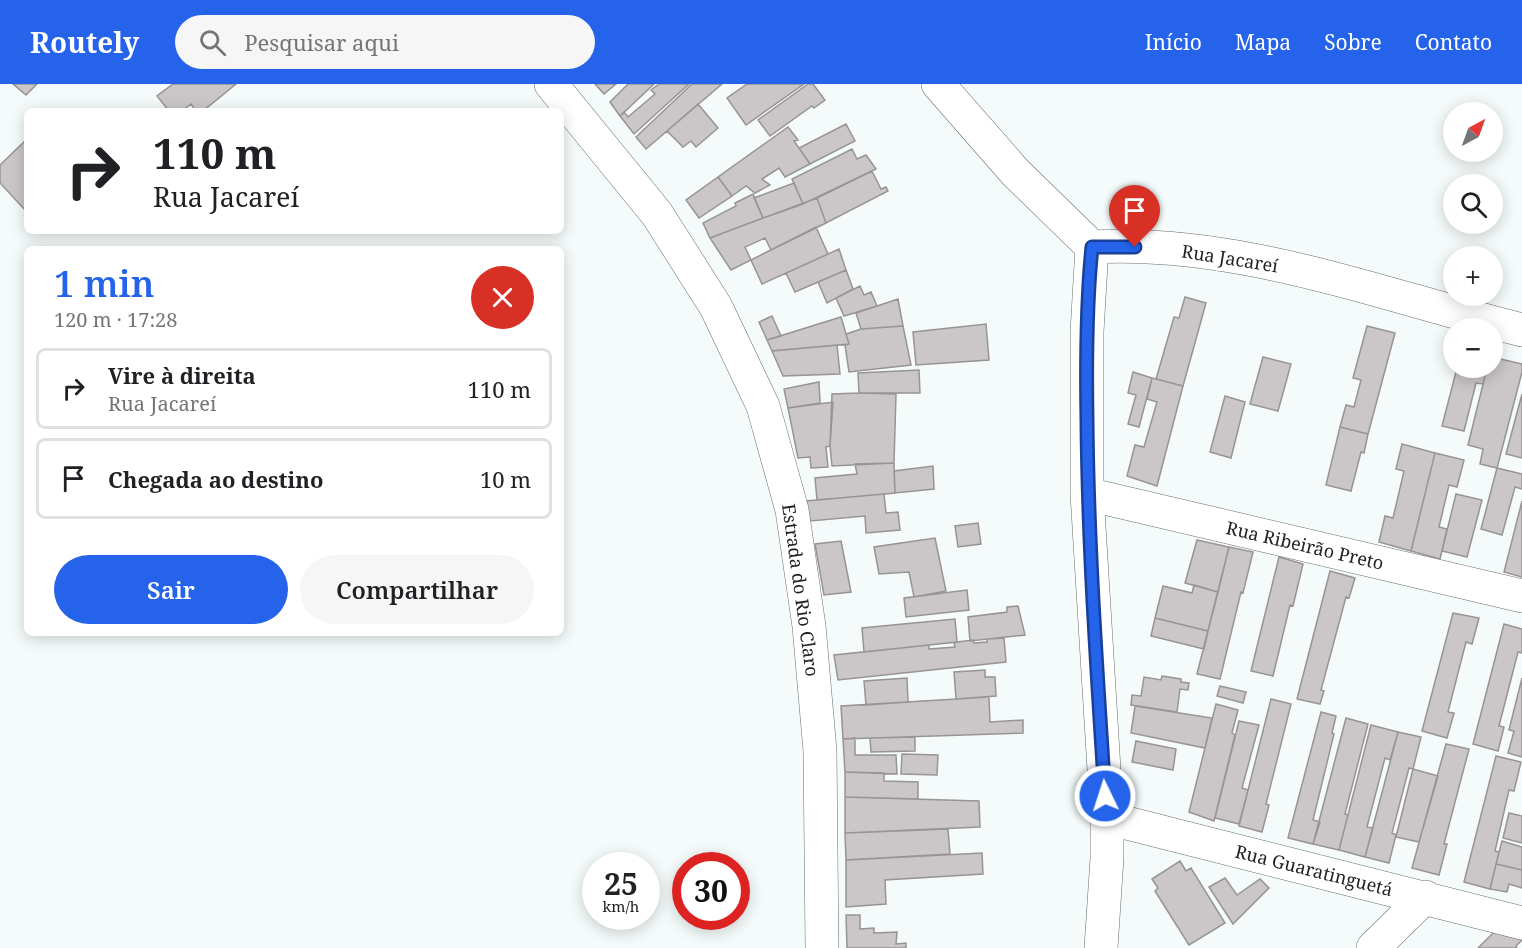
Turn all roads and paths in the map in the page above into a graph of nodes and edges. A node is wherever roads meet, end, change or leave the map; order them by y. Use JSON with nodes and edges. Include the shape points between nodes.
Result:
{"nodes":[{"id":1,"x":551,"y":84,"type":"edge"},
{"id":2,"x":938,"y":84,"type":"edge"},
{"id":3,"x":1092,"y":247,"type":"junction"},
{"id":4,"x":1522,"y":330,"type":"edge"},
{"id":5,"x":1087,"y":494,"type":"junction"},
{"id":6,"x":1522,"y":597,"type":"edge"},
{"id":7,"x":1107,"y":818,"type":"junction"},
{"id":8,"x":1425,"y":897,"type":"junction"},
{"id":9,"x":1522,"y":923,"type":"edge"},
{"id":10,"x":822,"y":948,"type":"edge"},
{"id":11,"x":1101,"y":948,"type":"edge"},
{"id":12,"x":1373,"y":948,"type":"edge"}],
"edges":[{"from":1,"to":10,"type":"street","name":"Estrada do Rio Claro","via":[[657,214],[716,307],[763,406],[792,510],[808,626],[820,751]]},
{"from":2,"to":3,"type":"street","via":[[1015,172]]},
{"from":3,"to":4,"type":"street","name":"Rua Jacareí","via":[[1196,251],[1285,266]]},
{"from":3,"to":5,"type":"street","via":[[1087,332]]},
{"from":5,"to":6,"type":"street","name":"Rua Ribeirão Preto"},
{"from":5,"to":7,"type":"street"},
{"from":7,"to":8,"type":"street","name":"Rua Guaratinguetá"},
{"from":7,"to":11,"type":"street"},
{"from":8,"to":9,"type":"street","name":"Rua Guaratinguetá"},
{"from":8,"to":12,"type":"street"}]}
